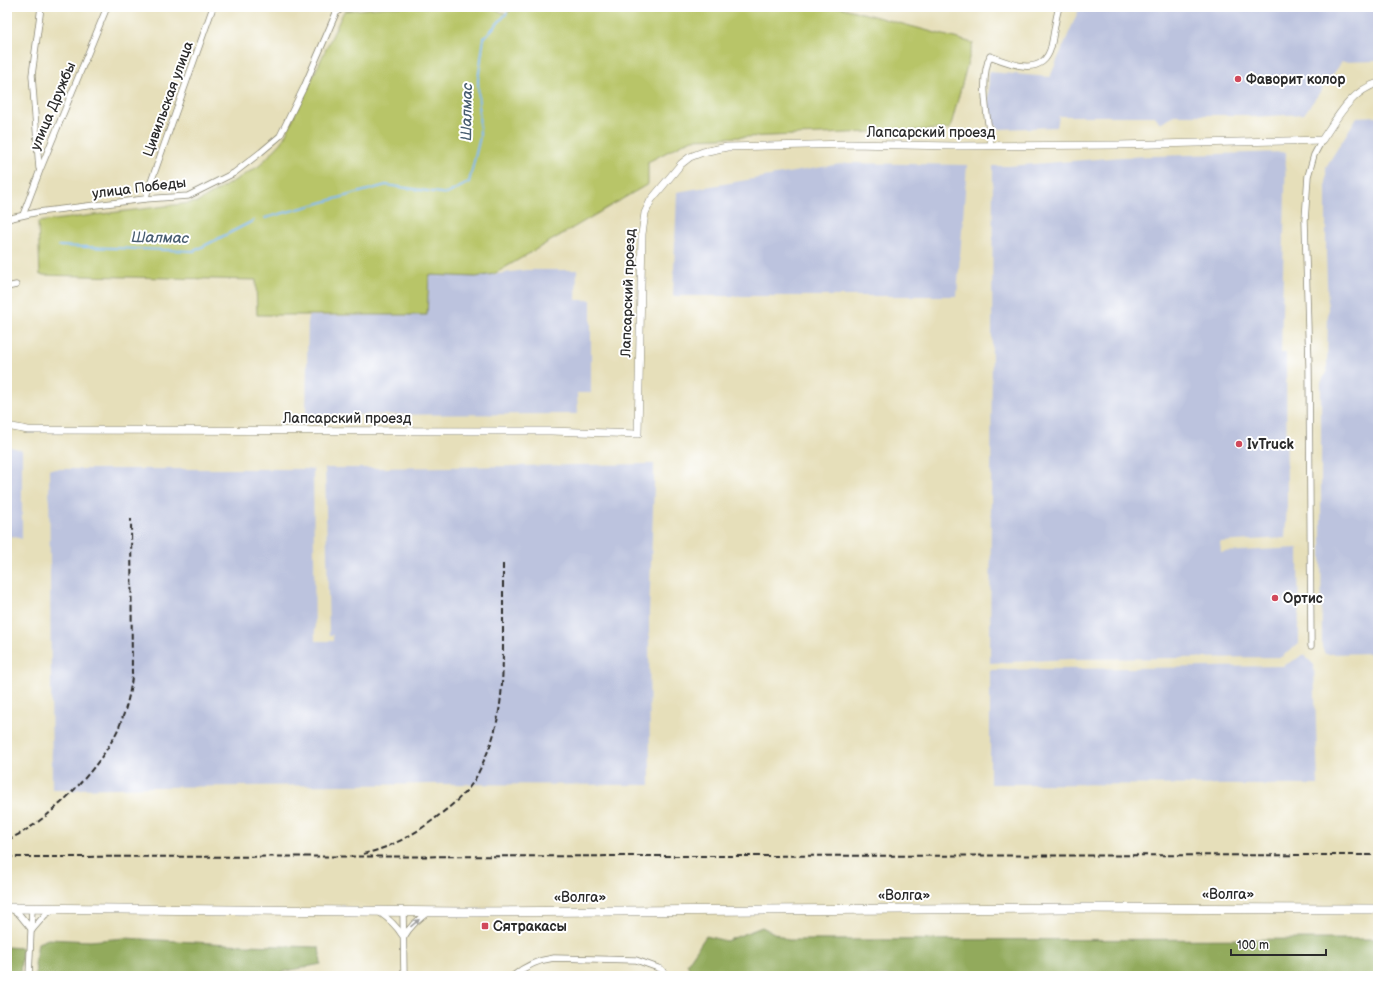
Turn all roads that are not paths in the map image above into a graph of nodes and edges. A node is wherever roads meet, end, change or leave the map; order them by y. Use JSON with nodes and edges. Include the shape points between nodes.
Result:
{"nodes":[{"id":1,"x":41,"y":7,"type":"edge"},
{"id":2,"x":107,"y":7,"type":"edge"},
{"id":3,"x":213,"y":7,"type":"edge"},
{"id":4,"x":344,"y":7,"type":"edge"},
{"id":5,"x":1059,"y":7,"type":"edge"},
{"id":6,"x":1378,"y":83,"type":"edge"},
{"id":7,"x":1322,"y":140,"type":"junction"},
{"id":8,"x":991,"y":145,"type":"junction"},
{"id":9,"x":40,"y":170,"type":"junction"},
{"id":10,"x":145,"y":199,"type":"junction"},
{"id":11,"x":24,"y":214,"type":"junction"},
{"id":12,"x":7,"y":219,"type":"edge"},
{"id":13,"x":16,"y":285,"type":"dead end"},
{"id":14,"x":7,"y":288,"type":"edge"},
{"id":15,"x":7,"y":426,"type":"edge"},
{"id":16,"x":1311,"y":646,"type":"dead end"},
{"id":17,"x":8,"y":908,"type":"edge"},
{"id":18,"x":32,"y":909,"type":"junction"},
{"id":19,"x":55,"y":909,"type":"junction"},
{"id":20,"x":1378,"y":909,"type":"edge"},
{"id":21,"x":377,"y":911,"type":"junction"},
{"id":22,"x":403,"y":911,"type":"junction"},
{"id":23,"x":430,"y":911,"type":"junction"},
{"id":24,"x":32,"y":931,"type":"junction"},
{"id":25,"x":403,"y":937,"type":"junction"},
{"id":26,"x":29,"y":976,"type":"edge"},
{"id":27,"x":404,"y":976,"type":"edge"},
{"id":28,"x":513,"y":976,"type":"edge"},
{"id":29,"x":667,"y":976,"type":"edge"}],
"edges":[{"from":1,"to":9,"type":"street","via":[[32,75]]},
{"from":2,"to":9,"type":"street","name":"улица Дружбы"},
{"from":3,"to":10,"type":"street","name":"Цивильская улица"},
{"from":4,"to":10,"type":"street","name":"улица Победы","via":[[336,13],[280,136],[234,173],[188,196]]},
{"from":5,"to":8,"type":"street","via":[[1045,60],[1027,67],[990,56],[986,68],[984,94]]},
{"from":6,"to":7,"type":"street","via":[[1362,90],[1351,100]]},
{"from":7,"to":8,"type":"street","name":"Лапсарский проезд","via":[[1126,145]]},
{"from":7,"to":16,"type":"street","via":[[1314,154],[1308,176],[1305,220]]},
{"from":8,"to":15,"type":"street","name":"Лапсарский проезд","via":[[850,144],[727,147],[690,157],[651,200],[645,213],[642,234],[638,434],[544,431],[28,430]]},
{"from":9,"to":11,"type":"street","name":"улица Дружбы"},
{"from":10,"to":11,"type":"street","name":"улица Победы"},
{"from":11,"to":12,"type":"street","name":"улица Победы"},
{"from":13,"to":14,"type":"street"},
{"from":17,"to":18,"type":"highway","name":"«Волга»"},
{"from":17,"to":24,"type":"street","via":[[19,914]]},
{"from":18,"to":19,"type":"highway","name":"«Волга»"},
{"from":18,"to":24,"type":"street"},
{"from":19,"to":21,"type":"highway","name":"«Волга»"},
{"from":19,"to":24,"type":"street","via":[[45,915]]},
{"from":20,"to":23,"type":"highway","name":"«Волга»"},
{"from":21,"to":22,"type":"highway","name":"«Волга»"},
{"from":21,"to":25,"type":"street","via":[[397,926]]},
{"from":22,"to":23,"type":"highway","name":"«Волга»"},
{"from":22,"to":25,"type":"street"},
{"from":25,"to":23,"type":"street","one_way":true,"via":[[417,920]]},
{"from":24,"to":26,"type":"street"},
{"from":25,"to":27,"type":"street"},
{"from":28,"to":29,"type":"street","via":[[530,964],[554,958],[636,960],[661,969]]}]}
